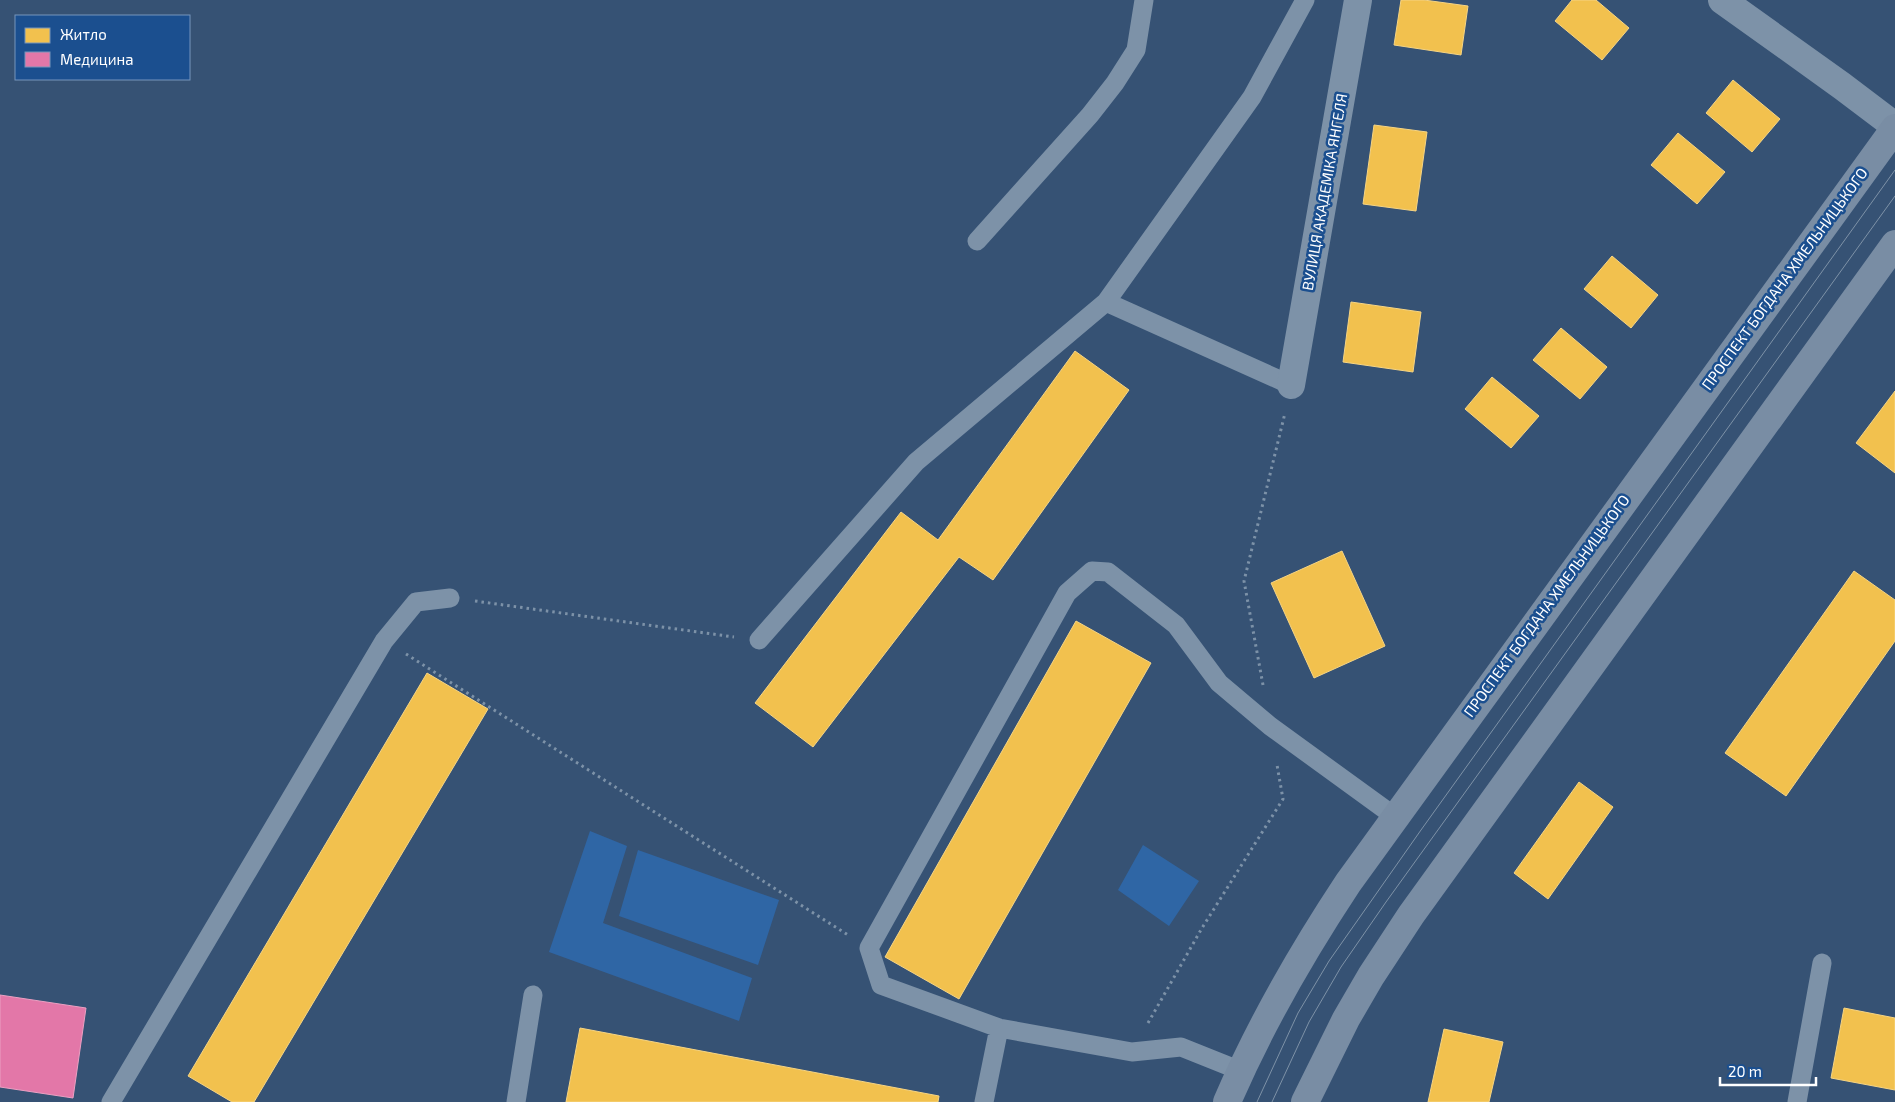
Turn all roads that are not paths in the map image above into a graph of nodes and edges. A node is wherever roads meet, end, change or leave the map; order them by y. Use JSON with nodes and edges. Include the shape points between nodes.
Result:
{"nodes":[{"id":1,"x":1144,"y":0,"type":"edge"},
{"id":2,"x":1305,"y":0,"type":"edge"},
{"id":3,"x":1358,"y":0,"type":"edge"},
{"id":4,"x":1722,"y":0,"type":"edge"},
{"id":5,"x":1895,"y":127,"type":"edge"},
{"id":6,"x":977,"y":241,"type":"dead end"},
{"id":7,"x":1895,"y":244,"type":"edge"},
{"id":8,"x":1106,"y":302,"type":"junction"},
{"id":9,"x":1291,"y":385,"type":"joint"},
{"id":10,"x":450,"y":598,"type":"road end"},
{"id":11,"x":759,"y":640,"type":"road end"},
{"id":12,"x":1394,"y":816,"type":"junction"},
{"id":13,"x":1822,"y":963,"type":"dead end"},
{"id":14,"x":533,"y":995,"type":"dead end"},
{"id":15,"x":999,"y":1028,"type":"junction"},
{"id":16,"x":1241,"y":1071,"type":"junction"},
{"id":17,"x":111,"y":1102,"type":"edge"},
{"id":18,"x":516,"y":1102,"type":"edge"},
{"id":19,"x":984,"y":1102,"type":"edge"},
{"id":20,"x":1227,"y":1102,"type":"edge"},
{"id":21,"x":1305,"y":1102,"type":"edge"},
{"id":22,"x":1798,"y":1102,"type":"edge"}],
"edges":[{"from":1,"to":6,"type":"lane","via":[[1136,50],[1115,83]]},
{"from":2,"to":8,"type":"lane","via":[[1252,97]]},
{"from":3,"to":9,"type":"street","name":"ВУЛИЦЯ АКАДЕМІКА ЯНГЕЛЯ"},
{"from":4,"to":5,"type":"street"},
{"from":5,"to":12,"type":"main road","name":"ПРОСПЕКТ БОГДАНА ХМЕЛЬНИЦЬКОГО"},
{"from":7,"to":21,"type":"main road","via":[[1411,916],[1346,1019]]},
{"from":8,"to":9,"type":"lane"},
{"from":8,"to":11,"type":"lane","via":[[916,462]]},
{"from":10,"to":17,"type":"lane","via":[[416,602],[384,641]]},
{"from":12,"to":15,"type":"lane","via":[[1270,726],[1220,683],[1176,625],[1108,572],[1092,571],[1067,593],[869,948],[881,984]]},
{"from":12,"to":16,"type":"main road","name":"ПРОСПЕКТ БОГДАНА ХМЕЛЬНИЦЬКОГО","via":[[1308,944]]},
{"from":13,"to":22,"type":"lane"},
{"from":14,"to":18,"type":"lane"},
{"from":15,"to":16,"type":"lane","via":[[1132,1052],[1182,1047]]},
{"from":15,"to":19,"type":"lane"},
{"from":16,"to":20,"type":"main road","name":"ПРОСПЕКТ БОГДАНА ХМЕЛЬНИЦЬКОГО"}]}
